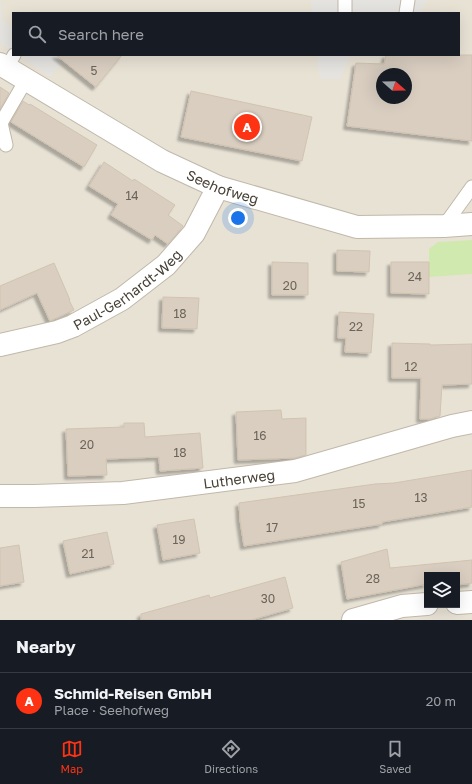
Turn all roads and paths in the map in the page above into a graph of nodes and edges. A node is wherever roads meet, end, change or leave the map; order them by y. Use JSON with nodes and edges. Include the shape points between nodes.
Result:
{"nodes":[{"id":1,"x":345,"y":0,"type":"edge"},
{"id":2,"x":408,"y":0,"type":"edge"},
{"id":3,"x":345,"y":12,"type":"edge"},
{"id":4,"x":406,"y":12,"type":"edge"},
{"id":5,"x":7,"y":62,"type":"edge"},
{"id":6,"x":26,"y":80,"type":"junction"},
{"id":7,"x":6,"y":145,"type":"dead end"},
{"id":8,"x":218,"y":186,"type":"junction"},
{"id":9,"x":472,"y":187,"type":"edge"},
{"id":10,"x":472,"y":224,"type":"edge"},
{"id":11,"x":444,"y":226,"type":"junction"},
{"id":12,"x":0,"y":345,"type":"edge"},
{"id":13,"x":472,"y":422,"type":"edge"},
{"id":14,"x":0,"y":496,"type":"edge"},
{"id":15,"x":472,"y":602,"type":"edge"},
{"id":16,"x":460,"y":603,"type":"edge"},
{"id":17,"x":424,"y":604,"type":"edge"},
{"id":18,"x":353,"y":620,"type":"edge"}],
"edges":[{"from":1,"to":3,"type":"lane"},
{"from":2,"to":4,"type":"lane"},
{"from":5,"to":6,"type":"street","name":"Seehofweg"},
{"from":6,"to":7,"type":"lane","via":[[1,123]]},
{"from":6,"to":8,"type":"street","name":"Seehofweg","via":[[162,161]]},
{"from":8,"to":11,"type":"street","name":"Seehofweg","via":[[357,227]]},
{"from":8,"to":12,"type":"street","name":"Paul-Gerhardt-Weg","via":[[194,233],[166,265],[122,299],[73,326]]},
{"from":9,"to":11,"type":"lane"},
{"from":10,"to":11,"type":"street","name":"Seehofweg"},
{"from":13,"to":14,"type":"street","name":"Lutherweg","via":[[295,470],[123,493]]},
{"from":15,"to":16,"type":"street"},
{"from":17,"to":18,"type":"street","via":[[402,606]]}]}
